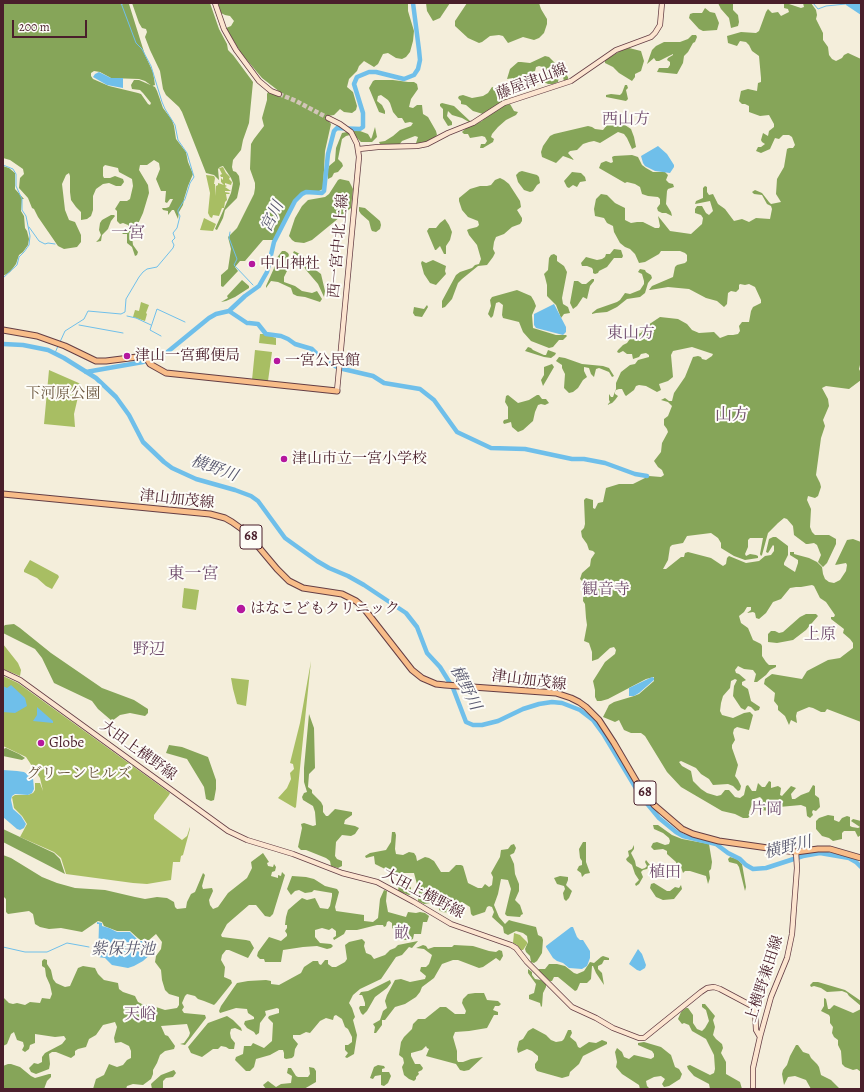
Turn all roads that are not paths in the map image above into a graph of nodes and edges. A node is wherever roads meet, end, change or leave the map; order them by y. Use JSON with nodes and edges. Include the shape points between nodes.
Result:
{"nodes":[{"id":1,"x":214,"y":3,"type":"edge"},
{"id":2,"x":662,"y":3,"type":"edge"},
{"id":3,"x":279,"y":94,"type":"tunnel mouth"},
{"id":4,"x":328,"y":118,"type":"tunnel mouth"},
{"id":5,"x":359,"y":149,"type":"junction"},
{"id":6,"x":3,"y":330,"type":"edge"},
{"id":7,"x":338,"y":392,"type":"joint"},
{"id":8,"x":3,"y":494,"type":"edge"},
{"id":9,"x":3,"y":672,"type":"edge"},
{"id":10,"x":796,"y":854,"type":"junction"},
{"id":11,"x":861,"y":858,"type":"edge"},
{"id":12,"x":760,"y":1037,"type":"junction"},
{"id":13,"x":753,"y":1089,"type":"edge"}],
"edges":[{"from":1,"to":3,"type":"main road","via":[[236,50],[259,82]]},
{"from":2,"to":5,"type":"main road","name":"藤屋津山線","via":[[660,25],[655,34],[616,50],[571,81],[504,103],[473,124],[427,144]]},
{"from":4,"to":5,"type":"main road","name":"西一宮中北上線","via":[[347,128],[354,136]]},
{"from":5,"to":7,"type":"main road","name":"西一宮中北上線"},
{"from":6,"to":7,"type":"main road","via":[[36,336],[96,361],[145,356],[147,361],[166,373]]},
{"from":8,"to":10,"type":"main road","name":"津山加茂線","number":"68","via":[[210,514],[225,518],[246,532],[289,581],[303,588],[342,594],[356,600],[412,670],[422,678],[445,685],[542,691],[571,698],[596,717],[645,794],[682,830],[719,841]]},
{"from":9,"to":12,"type":"main road","name":"大田上横野線","via":[[20,680],[228,831],[333,870],[377,882],[451,924],[511,945],[572,1007],[613,1028],[644,1038],[701,992],[707,988],[717,987],[752,1006],[756,1013],[756,1030]]},
{"from":10,"to":11,"type":"main road","name":"津山加茂線","number":"68","via":[[830,849]]},
{"from":10,"to":12,"type":"main road","name":"上横野兼田線","via":[[794,922],[790,946]]},
{"from":12,"to":13,"type":"main road","name":"上横野兼田線","via":[[753,1068]]}]}
